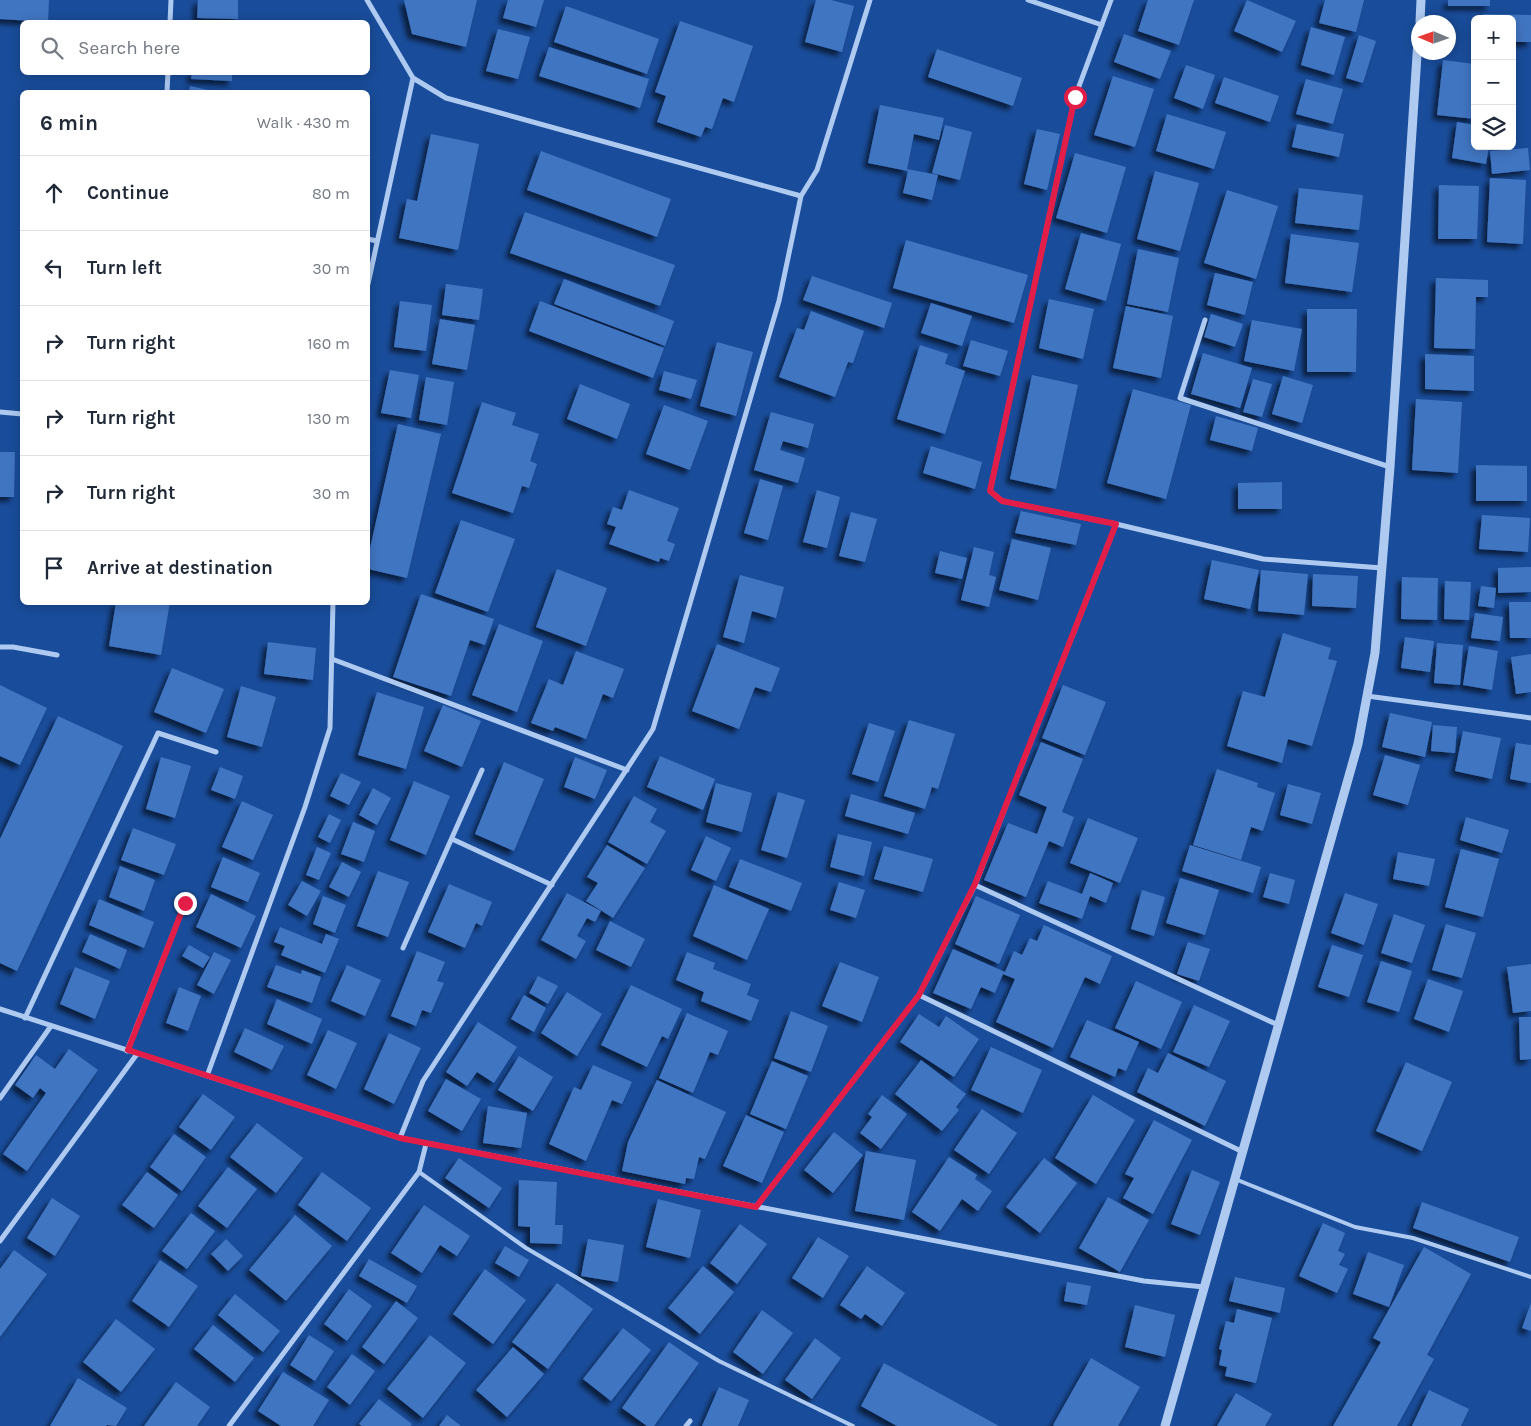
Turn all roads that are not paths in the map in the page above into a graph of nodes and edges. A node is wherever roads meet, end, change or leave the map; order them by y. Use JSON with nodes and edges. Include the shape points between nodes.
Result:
{"nodes":[{"id":1,"x":171,"y":0,"type":"edge"},
{"id":2,"x":367,"y":0,"type":"edge"},
{"id":3,"x":870,"y":0,"type":"edge"},
{"id":4,"x":1028,"y":0,"type":"edge"},
{"id":5,"x":1111,"y":0,"type":"edge"},
{"id":6,"x":1421,"y":0,"type":"edge"},
{"id":7,"x":1420,"y":15,"type":"edge"},
{"id":8,"x":170,"y":20,"type":"edge"},
{"id":9,"x":1102,"y":25,"type":"junction"},
{"id":10,"x":1417,"y":60,"type":"edge"},
{"id":11,"x":168,"y":75,"type":"edge"},
{"id":12,"x":413,"y":78,"type":"junction"},
{"id":13,"x":167,"y":90,"type":"edge"},
{"id":14,"x":801,"y":196,"type":"junction"},
{"id":15,"x":370,"y":239,"type":"edge"},
{"id":16,"x":377,"y":241,"type":"junction"},
{"id":17,"x":370,"y":274,"type":"edge"},
{"id":18,"x":1205,"y":320,"type":"dead end"},
{"id":19,"x":0,"y":412,"type":"edge"},
{"id":20,"x":20,"y":414,"type":"edge"},
{"id":21,"x":1390,"y":467,"type":"junction"},
{"id":22,"x":1116,"y":524,"type":"junction"},
{"id":23,"x":1382,"y":568,"type":"junction"},
{"id":24,"x":333,"y":605,"type":"edge"},
{"id":25,"x":0,"y":647,"type":"edge"},
{"id":26,"x":57,"y":655,"type":"dead end"},
{"id":27,"x":332,"y":659,"type":"junction"},
{"id":28,"x":1367,"y":696,"type":"junction"},
{"id":29,"x":1531,"y":718,"type":"edge"},
{"id":30,"x":216,"y":752,"type":"dead end"},
{"id":31,"x":482,"y":770,"type":"dead end"},
{"id":32,"x":626,"y":770,"type":"junction"},
{"id":33,"x":452,"y":839,"type":"junction"},
{"id":34,"x":975,"y":884,"type":"junction"},
{"id":35,"x":552,"y":885,"type":"junction"},
{"id":36,"x":185,"y":903,"type":"dead end"},
{"id":37,"x":403,"y":948,"type":"dead end"},
{"id":38,"x":919,"y":995,"type":"junction"},
{"id":39,"x":0,"y":1009,"type":"edge"},
{"id":40,"x":25,"y":1018,"type":"junction"},
{"id":41,"x":1278,"y":1025,"type":"junction"},
{"id":42,"x":51,"y":1026,"type":"junction"},
{"id":43,"x":128,"y":1050,"type":"junction"},
{"id":44,"x":136,"y":1054,"type":"junction"},
{"id":45,"x":207,"y":1076,"type":"junction"},
{"id":46,"x":0,"y":1098,"type":"edge"},
{"id":47,"x":400,"y":1138,"type":"junction"},
{"id":48,"x":426,"y":1144,"type":"junction"},
{"id":49,"x":1243,"y":1152,"type":"junction"},
{"id":50,"x":419,"y":1172,"type":"junction"},
{"id":51,"x":1235,"y":1179,"type":"junction"},
{"id":52,"x":756,"y":1207,"type":"junction"},
{"id":53,"x":0,"y":1241,"type":"edge"},
{"id":54,"x":1531,"y":1277,"type":"edge"},
{"id":55,"x":1204,"y":1287,"type":"junction"},
{"id":56,"x":690,"y":1421,"type":"dead end"},
{"id":57,"x":229,"y":1426,"type":"edge"},
{"id":58,"x":686,"y":1426,"type":"edge"},
{"id":59,"x":853,"y":1426,"type":"edge"},
{"id":60,"x":1165,"y":1426,"type":"edge"}],
"edges":[{"from":1,"to":8,"type":"street"},
{"from":2,"to":12,"type":"street"},
{"from":3,"to":14,"type":"street","via":[[817,170]]},
{"from":4,"to":9,"type":"street"},
{"from":5,"to":9,"type":"street"},
{"from":6,"to":7,"type":"street"},
{"from":9,"to":22,"type":"street","via":[[1075,97],[990,491],[1002,501]]},
{"from":10,"to":21,"type":"street"},
{"from":11,"to":13,"type":"street"},
{"from":12,"to":14,"type":"street","via":[[446,98]]},
{"from":12,"to":16,"type":"street"},
{"from":14,"to":32,"type":"street","via":[[780,301],[653,729]]},
{"from":15,"to":16,"type":"street"},
{"from":16,"to":17,"type":"street"},
{"from":18,"to":21,"type":"street","via":[[1180,398]]},
{"from":19,"to":20,"type":"street"},
{"from":21,"to":23,"type":"street"},
{"from":22,"to":23,"type":"street","via":[[1263,559]]},
{"from":22,"to":34,"type":"street"},
{"from":23,"to":28,"type":"street","via":[[1375,653]]},
{"from":24,"to":27,"type":"street"},
{"from":25,"to":26,"type":"street"},
{"from":27,"to":32,"type":"street"},
{"from":27,"to":45,"type":"street","via":[[330,728],[305,807]]},
{"from":28,"to":29,"type":"street"},
{"from":28,"to":41,"type":"street","via":[[1358,744]]},
{"from":30,"to":40,"type":"street","via":[[158,733]]},
{"from":31,"to":33,"type":"street"},
{"from":32,"to":35,"type":"street"},
{"from":33,"to":35,"type":"street"},
{"from":33,"to":37,"type":"street"},
{"from":34,"to":38,"type":"street"},
{"from":34,"to":41,"type":"street"},
{"from":35,"to":47,"type":"street","via":[[423,1081]]},
{"from":36,"to":43,"type":"street"},
{"from":38,"to":49,"type":"street"},
{"from":38,"to":52,"type":"street"},
{"from":39,"to":40,"type":"street"},
{"from":40,"to":42,"type":"street"},
{"from":41,"to":49,"type":"street"},
{"from":42,"to":43,"type":"street"},
{"from":42,"to":46,"type":"street"},
{"from":43,"to":44,"type":"street"},
{"from":44,"to":45,"type":"street"},
{"from":44,"to":53,"type":"street"},
{"from":45,"to":47,"type":"street"},
{"from":47,"to":48,"type":"street"},
{"from":48,"to":50,"type":"street"},
{"from":48,"to":52,"type":"street"},
{"from":49,"to":51,"type":"street"},
{"from":50,"to":57,"type":"street"},
{"from":50,"to":59,"type":"lane","via":[[526,1248],[719,1361]]},
{"from":51,"to":54,"type":"lane","via":[[1355,1227],[1413,1238]]},
{"from":51,"to":55,"type":"street"},
{"from":52,"to":55,"type":"street","via":[[1144,1281]]},
{"from":55,"to":60,"type":"street"},
{"from":56,"to":58,"type":"street"}]}
